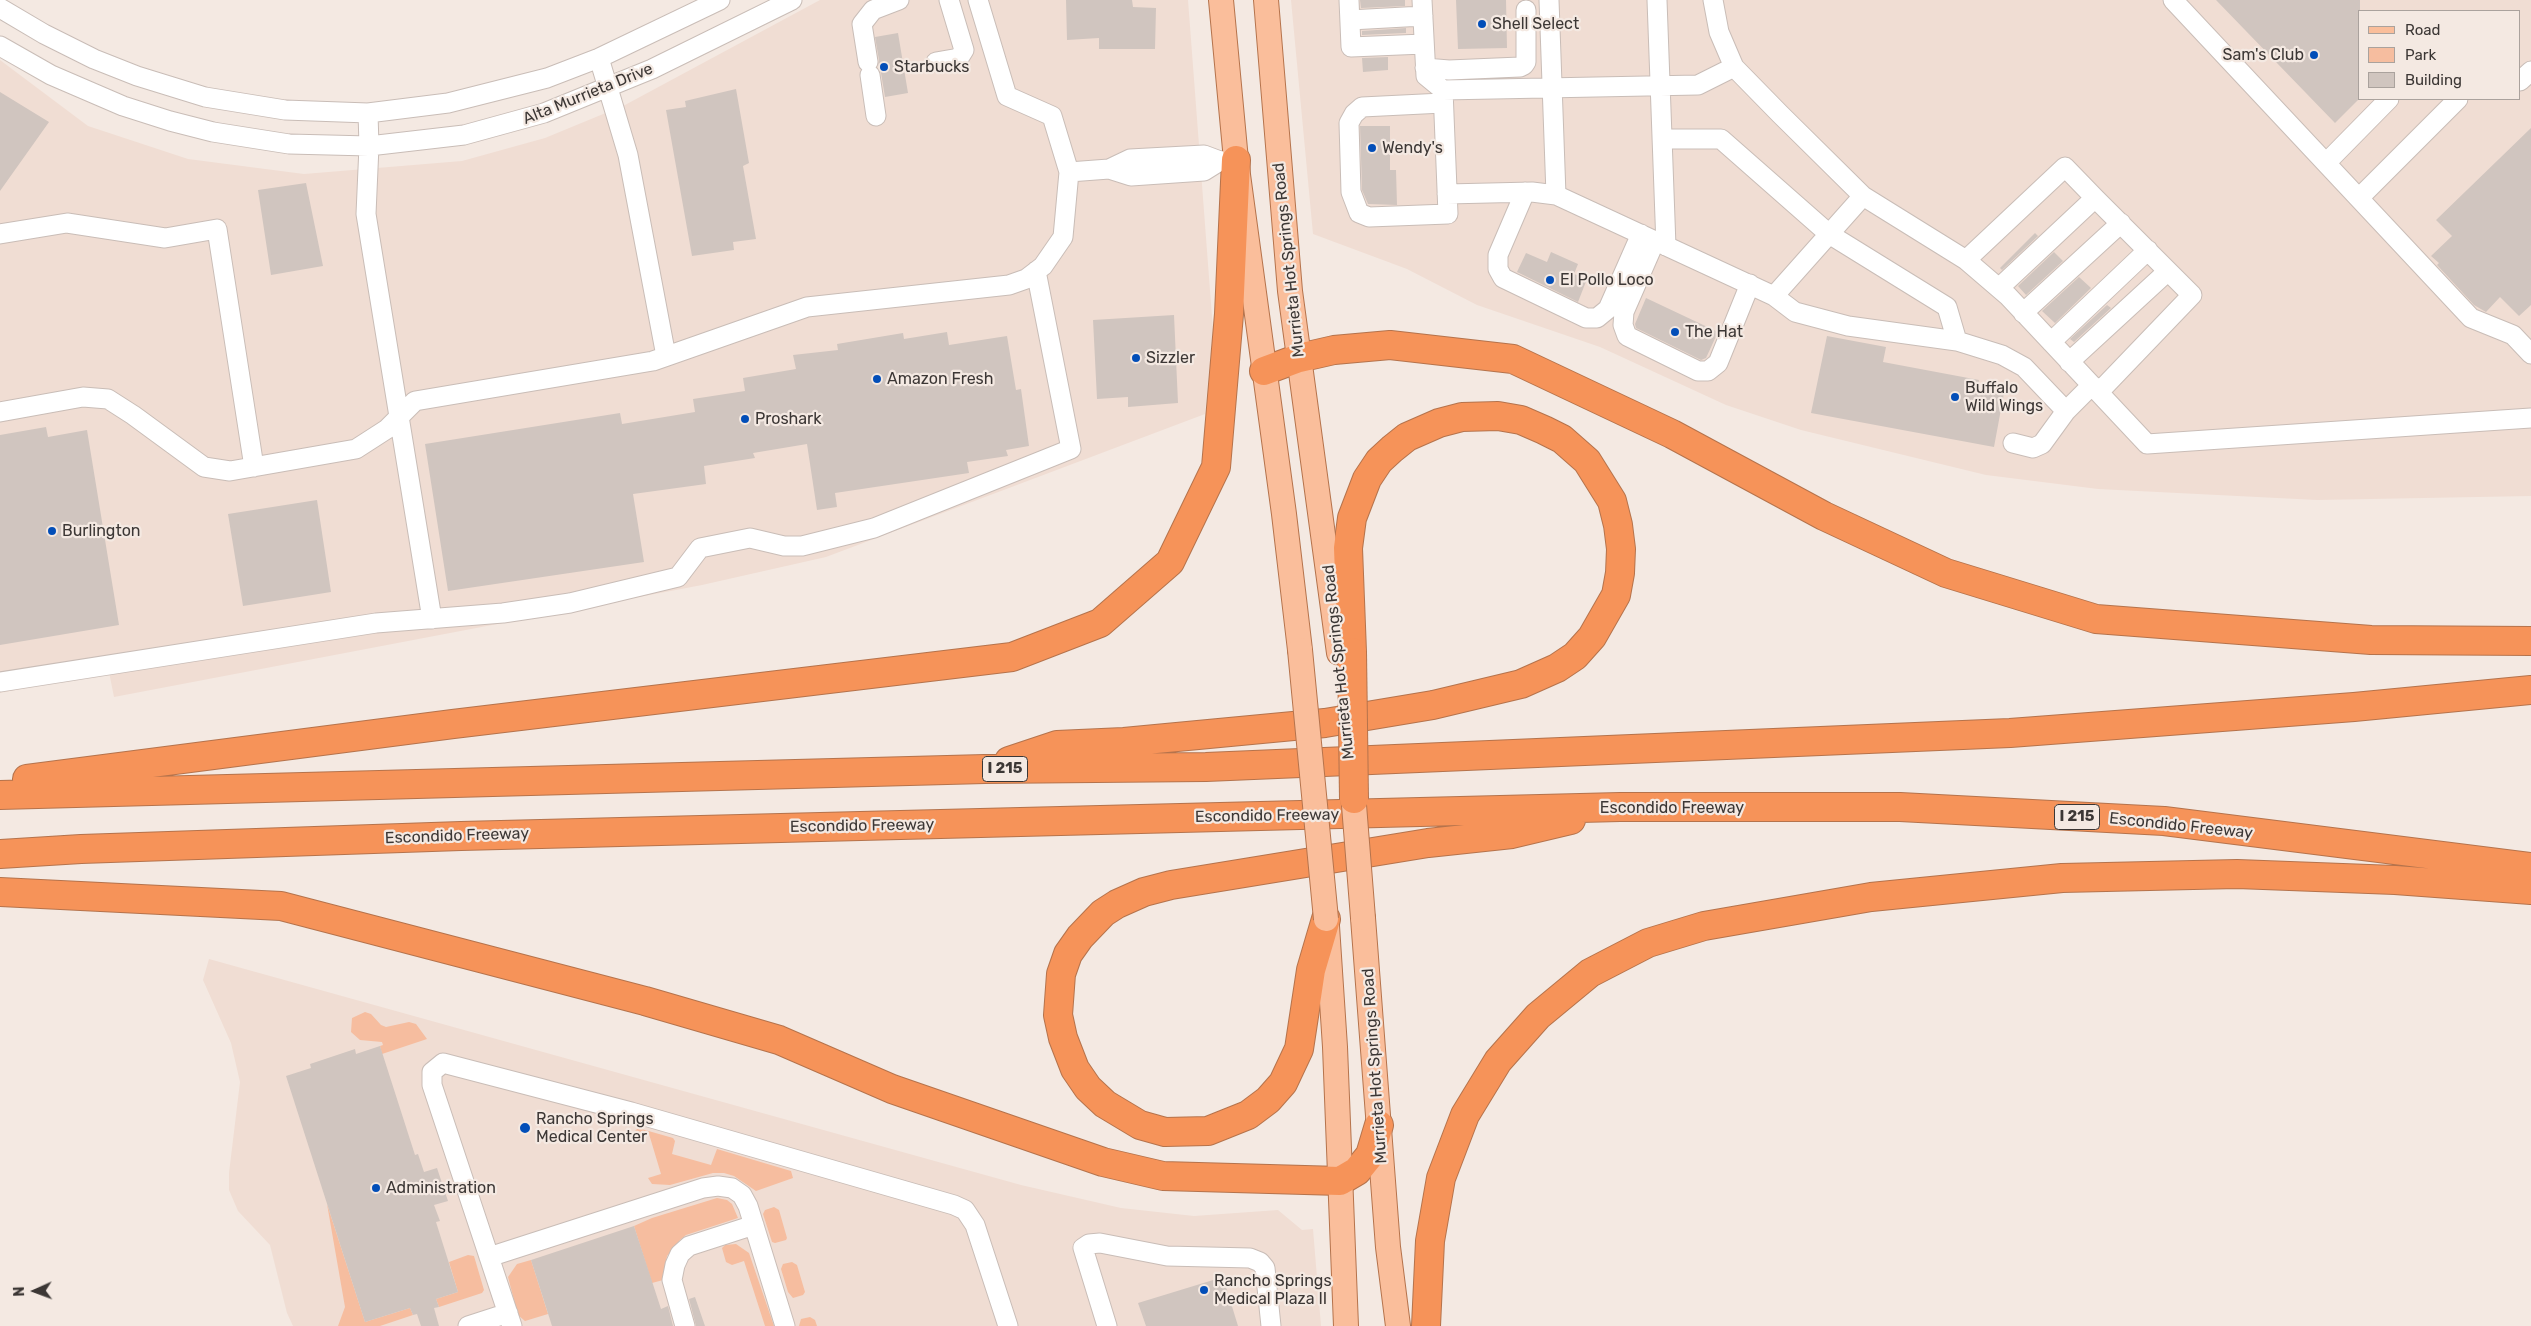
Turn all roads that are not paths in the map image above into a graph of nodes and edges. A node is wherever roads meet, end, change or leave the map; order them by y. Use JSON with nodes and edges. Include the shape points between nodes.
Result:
{"nodes":[{"id":1,"x":720,"y":0,"type":"edge"},
{"id":2,"x":792,"y":0,"type":"edge"},
{"id":3,"x":899,"y":0,"type":"edge"},
{"id":4,"x":948,"y":0,"type":"edge"},
{"id":5,"x":978,"y":0,"type":"edge"},
{"id":6,"x":1221,"y":0,"type":"edge"},
{"id":7,"x":1266,"y":0,"type":"edge"},
{"id":8,"x":1349,"y":0,"type":"edge"},
{"id":9,"x":1550,"y":0,"type":"edge"},
{"id":10,"x":1657,"y":0,"type":"edge"},
{"id":11,"x":1713,"y":0,"type":"edge"},
{"id":12,"x":2173,"y":0,"type":"edge"},
{"id":13,"x":1422,"y":8,"type":"edge"},
{"id":14,"x":1526,"y":10,"type":"dead end"},
{"id":15,"x":2,"y":13,"type":"edge"},
{"id":16,"x":1350,"y":20,"type":"junction"},
{"id":17,"x":1424,"y":44,"type":"junction"},
{"id":18,"x":0,"y":46,"type":"edge"},
{"id":19,"x":599,"y":58,"type":"junction"},
{"id":20,"x":936,"y":62,"type":"dead end"},
{"id":21,"x":1734,"y":67,"type":"junction"},
{"id":22,"x":1425,"y":68,"type":"junction"},
{"id":23,"x":2531,"y":71,"type":"edge"},
{"id":24,"x":2521,"y":80,"type":"edge"},
{"id":25,"x":1660,"y":85,"type":"junction"},
{"id":26,"x":1552,"y":87,"type":"junction"},
{"id":27,"x":608,"y":89,"type":"junction"},
{"id":28,"x":1443,"y":96,"type":"junction"},
{"id":29,"x":2388,"y":100,"type":"edge"},
{"id":30,"x":2457,"y":100,"type":"edge"},
{"id":31,"x":368,"y":113,"type":"junction"},
{"id":32,"x":876,"y":116,"type":"dead end"},
{"id":33,"x":1662,"y":139,"type":"junction"},
{"id":34,"x":369,"y":146,"type":"junction"},
{"id":35,"x":1228,"y":160,"type":"junction"},
{"id":36,"x":2327,"y":162,"type":"junction"},
{"id":37,"x":1069,"y":172,"type":"junction"},
{"id":38,"x":1525,"y":192,"type":"junction"},
{"id":39,"x":1447,"y":194,"type":"junction"},
{"id":40,"x":1556,"y":195,"type":"junction"},
{"id":41,"x":1863,"y":196,"type":"junction"},
{"id":42,"x":2360,"y":197,"type":"junction"},
{"id":43,"x":2095,"y":198,"type":"junction"},
{"id":44,"x":2121,"y":224,"type":"junction"},
{"id":45,"x":0,"y":234,"type":"edge"},
{"id":46,"x":1830,"y":234,"type":"junction"},
{"id":47,"x":1654,"y":240,"type":"junction"},
{"id":48,"x":2148,"y":250,"type":"junction"},
{"id":49,"x":1966,"y":260,"type":"junction"},
{"id":50,"x":1036,"y":271,"type":"junction"},
{"id":51,"x":2168,"y":271,"type":"junction"},
{"id":52,"x":1750,"y":284,"type":"junction"},
{"id":53,"x":1998,"y":288,"type":"junction"},
{"id":54,"x":1774,"y":296,"type":"junction"},
{"id":55,"x":2023,"y":313,"type":"junction"},
{"id":56,"x":1957,"y":341,"type":"junction"},
{"id":57,"x":2051,"y":342,"type":"junction"},
{"id":58,"x":2531,"y":354,"type":"edge"},
{"id":59,"x":666,"y":356,"type":"junction"},
{"id":60,"x":1299,"y":358,"type":"junction"},
{"id":61,"x":2069,"y":362,"type":"junction"},
{"id":62,"x":1264,"y":372,"type":"junction"},
{"id":63,"x":2095,"y":389,"type":"junction"},
{"id":64,"x":2066,"y":411,"type":"junction"},
{"id":65,"x":0,"y":412,"type":"edge"},
{"id":66,"x":399,"y":417,"type":"junction"},
{"id":67,"x":2531,"y":418,"type":"edge"},
{"id":68,"x":2013,"y":443,"type":"dead end"},
{"id":69,"x":254,"y":467,"type":"junction"},
{"id":70,"x":432,"y":619,"type":"junction"},
{"id":71,"x":2531,"y":641,"type":"edge"},
{"id":72,"x":1346,"y":652,"type":"junction"},
{"id":73,"x":0,"y":682,"type":"edge"},
{"id":74,"x":2531,"y":690,"type":"edge"},
{"id":75,"x":984,"y":769,"type":"junction"},
{"id":76,"x":0,"y":782,"type":"edge"},
{"id":77,"x":0,"y":795,"type":"edge"},
{"id":78,"x":1354,"y":799,"type":"joint"},
{"id":79,"x":1620,"y":807,"type":"junction"},
{"id":80,"x":0,"y":854,"type":"edge"},
{"id":81,"x":2531,"y":867,"type":"edge"},
{"id":82,"x":2531,"y":890,"type":"edge"},
{"id":83,"x":0,"y":892,"type":"edge"},
{"id":84,"x":1326,"y":919,"type":"junction"},
{"id":85,"x":1379,"y":1125,"type":"junction"},
{"id":86,"x":1340,"y":1181,"type":"junction"},
{"id":87,"x":754,"y":1225,"type":"junction"},
{"id":88,"x":489,"y":1257,"type":"junction"},
{"id":89,"x":510,"y":1320,"type":"edge"},
{"id":90,"x":468,"y":1326,"type":"edge"},
{"id":91,"x":685,"y":1326,"type":"edge"},
{"id":92,"x":785,"y":1326,"type":"edge"},
{"id":93,"x":1008,"y":1326,"type":"edge"},
{"id":94,"x":1107,"y":1326,"type":"edge"},
{"id":95,"x":1271,"y":1326,"type":"edge"},
{"id":96,"x":1346,"y":1326,"type":"edge"},
{"id":97,"x":1398,"y":1326,"type":"edge"},
{"id":98,"x":1426,"y":1326,"type":"edge"}],
"edges":[{"from":1,"to":19,"type":"street","name":"Alta Murrieta Drive"},
{"from":2,"to":27,"type":"street","name":"Alta Murrieta Drive"},
{"from":3,"to":32,"type":"street","via":[[873,10],[862,24]]},
{"from":4,"to":20,"type":"street","via":[[964,50],[959,58]]},
{"from":5,"to":37,"type":"street","via":[[1008,96],[1052,116]]},
{"from":6,"to":35,"type":"main road"},
{"from":7,"to":60,"type":"main road","name":"Murrieta Hot Springs Road","via":[[1290,291]]},
{"from":8,"to":16,"type":"street"},
{"from":9,"to":26,"type":"street"},
{"from":10,"to":25,"type":"street"},
{"from":11,"to":21,"type":"street","via":[[1719,32]]},
{"from":12,"to":36,"type":"street"},
{"from":13,"to":16,"type":"street"},
{"from":13,"to":17,"type":"street"},
{"from":14,"to":22,"type":"street","via":[[1526,55],[1466,57]]},
{"from":15,"to":31,"type":"street","name":"Alta Murrieta Drive","via":[[94,59],[205,97],[285,110]]},
{"from":16,"to":17,"type":"street","via":[[1350,47]]},
{"from":17,"to":22,"type":"street"},
{"from":18,"to":34,"type":"street","name":"Alta Murrieta Drive","via":[[69,83],[123,106],[170,121],[213,132],[290,144]]},
{"from":19,"to":27,"type":"street"},
{"from":19,"to":31,"type":"street","name":"Alta Murrieta Drive","via":[[547,78],[475,97]]},
{"from":21,"to":25,"type":"street","via":[[1698,85]]},
{"from":21,"to":41,"type":"street"},
{"from":22,"to":28,"type":"street","via":[[1426,76]]},
{"from":23,"to":24,"type":"street"},
{"from":25,"to":26,"type":"street"},
{"from":25,"to":33,"type":"street"},
{"from":26,"to":28,"type":"street"},
{"from":26,"to":40,"type":"street"},
{"from":27,"to":34,"type":"street","name":"Alta Murrieta Drive","via":[[511,124],[437,139]]},
{"from":27,"to":59,"type":"street","via":[[628,155]]},
{"from":28,"to":39,"type":"street"},
{"from":28,"to":39,"type":"street","via":[[1362,107],[1354,114],[1349,123],[1351,192],[1359,213],[1369,217],[1448,214]]},
{"from":29,"to":36,"type":"street"},
{"from":30,"to":42,"type":"street"},
{"from":31,"to":34,"type":"street"},
{"from":33,"to":46,"type":"street","via":[[1722,139]]},
{"from":33,"to":47,"type":"street"},
{"from":34,"to":66,"type":"street","via":[[366,214]]},
{"from":35,"to":37,"type":"street","via":[[1195,172],[1131,176],[1110,169]]},
{"from":35,"to":62,"type":"main road"},
{"from":35,"to":76,"type":"highway","via":[[1229,314],[1216,466],[1170,562],[1100,623],[1012,657]]},
{"from":36,"to":42,"type":"street"},
{"from":37,"to":50,"type":"street","via":[[1063,238]]},
{"from":38,"to":39,"type":"street"},
{"from":38,"to":40,"type":"street"},
{"from":38,"to":47,"type":"street","via":[[1498,255],[1498,269],[1503,278],[1586,318],[1597,318],[1608,309]]},
{"from":40,"to":47,"type":"street"},
{"from":41,"to":46,"type":"street"},
{"from":41,"to":49,"type":"street"},
{"from":42,"to":58,"type":"street","via":[[2471,318],[2513,335]]},
{"from":43,"to":44,"type":"street"},
{"from":43,"to":49,"type":"street","via":[[2065,167]]},
{"from":43,"to":53,"type":"street"},
{"from":44,"to":48,"type":"street"},
{"from":44,"to":55,"type":"street"},
{"from":45,"to":69,"type":"street","via":[[67,223],[164,238],[217,229]]},
{"from":46,"to":54,"type":"street"},
{"from":46,"to":56,"type":"street","via":[[1947,307]]},
{"from":47,"to":52,"type":"street"},
{"from":47,"to":52,"type":"street","via":[[1624,312],[1623,325],[1627,336],[1698,370],[1708,371],[1718,363]]},
{"from":48,"to":51,"type":"street"},
{"from":48,"to":57,"type":"street"},
{"from":49,"to":53,"type":"street"},
{"from":50,"to":59,"type":"street","via":[[1010,285],[808,307]]},
{"from":50,"to":70,"type":"street","via":[[1071,449],[874,528],[802,546],[784,546],[750,538],[700,548],[678,576],[570,603]]},
{"from":51,"to":61,"type":"street"},
{"from":51,"to":63,"type":"street","via":[[2192,295]]},
{"from":52,"to":54,"type":"street"},
{"from":53,"to":55,"type":"street"},
{"from":54,"to":56,"type":"street","via":[[1795,312],[1848,326]]},
{"from":55,"to":57,"type":"street"},
{"from":56,"to":64,"type":"street","via":[[2002,355],[2024,367]]},
{"from":57,"to":61,"type":"street"},
{"from":59,"to":66,"type":"street","via":[[594,372],[415,400]]},
{"from":60,"to":62,"type":"highway"},
{"from":60,"to":71,"type":"highway","via":[[1334,350],[1390,345],[1513,359],[1672,434],[1824,516],[1946,573],[2096,619],[2371,640]]},
{"from":60,"to":72,"type":"main road","name":"Murrieta Hot Springs Road"},
{"from":61,"to":63,"type":"street"},
{"from":62,"to":84,"type":"main road","bridge":true,"via":[[1300,650]]},
{"from":63,"to":64,"type":"street"},
{"from":63,"to":67,"type":"street","via":[[2147,444]]},
{"from":64,"to":68,"type":"street","via":[[2042,444],[2033,448]]},
{"from":65,"to":69,"type":"street","via":[[83,397],[108,399],[204,467],[230,471]]},
{"from":66,"to":69,"type":"street","via":[[388,429],[356,449]]},
{"from":66,"to":70,"type":"street"},
{"from":70,"to":73,"type":"street","via":[[376,623]]},
{"from":72,"to":75,"type":"highway","via":[[1348,548],[1352,518],[1367,479],[1379,461],[1407,437],[1462,417],[1498,416],[1521,420],[1544,430],[1562,439],[1588,461],[1612,501],[1621,549],[1620,573],[1616,595],[1592,637],[1575,656],[1557,668],[1521,684],[1423,707],[1326,724],[1057,745]]},
{"from":72,"to":78,"type":"highway","bridge":true},
{"from":74,"to":75,"type":"highway","number":"I 215","via":[[2010,733],[1206,767]]},
{"from":75,"to":77,"type":"highway","number":"I 215"},
{"from":78,"to":85,"type":"main road","name":"Murrieta Hot Springs Road","bridge":true},
{"from":79,"to":80,"type":"highway","name":"Escondido Freeway","number":"I 215","via":[[460,836]]},
{"from":79,"to":81,"type":"highway","name":"Escondido Freeway","number":"I 215","via":[[1900,807],[2164,822]]},
{"from":79,"to":84,"type":"highway","via":[[1512,834],[1428,843],[1171,885],[1144,892],[1118,904],[1103,913],[1080,937],[1068,954],[1061,974],[1058,1015],[1075,1069],[1105,1104],[1140,1125],[1165,1132],[1208,1131],[1248,1115],[1283,1083],[1299,1049],[1312,970]]},
{"from":82,"to":98,"type":"highway","via":[[2395,880],[2237,874],[2062,878],[1871,897],[1704,926],[1648,943],[1590,973],[1538,1016],[1498,1061],[1465,1115],[1441,1178],[1430,1241]]},
{"from":83,"to":86,"type":"highway","via":[[281,906],[645,1001],[779,1040],[892,1089],[1103,1162],[1163,1176]]},
{"from":84,"to":86,"type":"main road"},
{"from":85,"to":86,"type":"highway","via":[[1370,1155],[1357,1171]]},
{"from":85,"to":97,"type":"main road","name":"Murrieta Hot Springs Road","via":[[1388,1247]]},
{"from":86,"to":96,"type":"main road"},
{"from":87,"to":88,"type":"street","via":[[742,1195],[732,1188],[718,1186],[703,1188]]},
{"from":87,"to":91,"type":"street","via":[[690,1246],[680,1254],[672,1280]]},
{"from":87,"to":92,"type":"street"},
{"from":88,"to":89,"type":"street"},
{"from":88,"to":93,"type":"street","via":[[432,1086],[432,1072],[443,1063],[623,1110],[965,1210],[975,1225]]},
{"from":89,"to":90,"type":"street"},
{"from":94,"to":95,"type":"street","via":[[1083,1248],[1089,1244],[1167,1256],[1250,1258],[1260,1262],[1265,1268]]}]}
